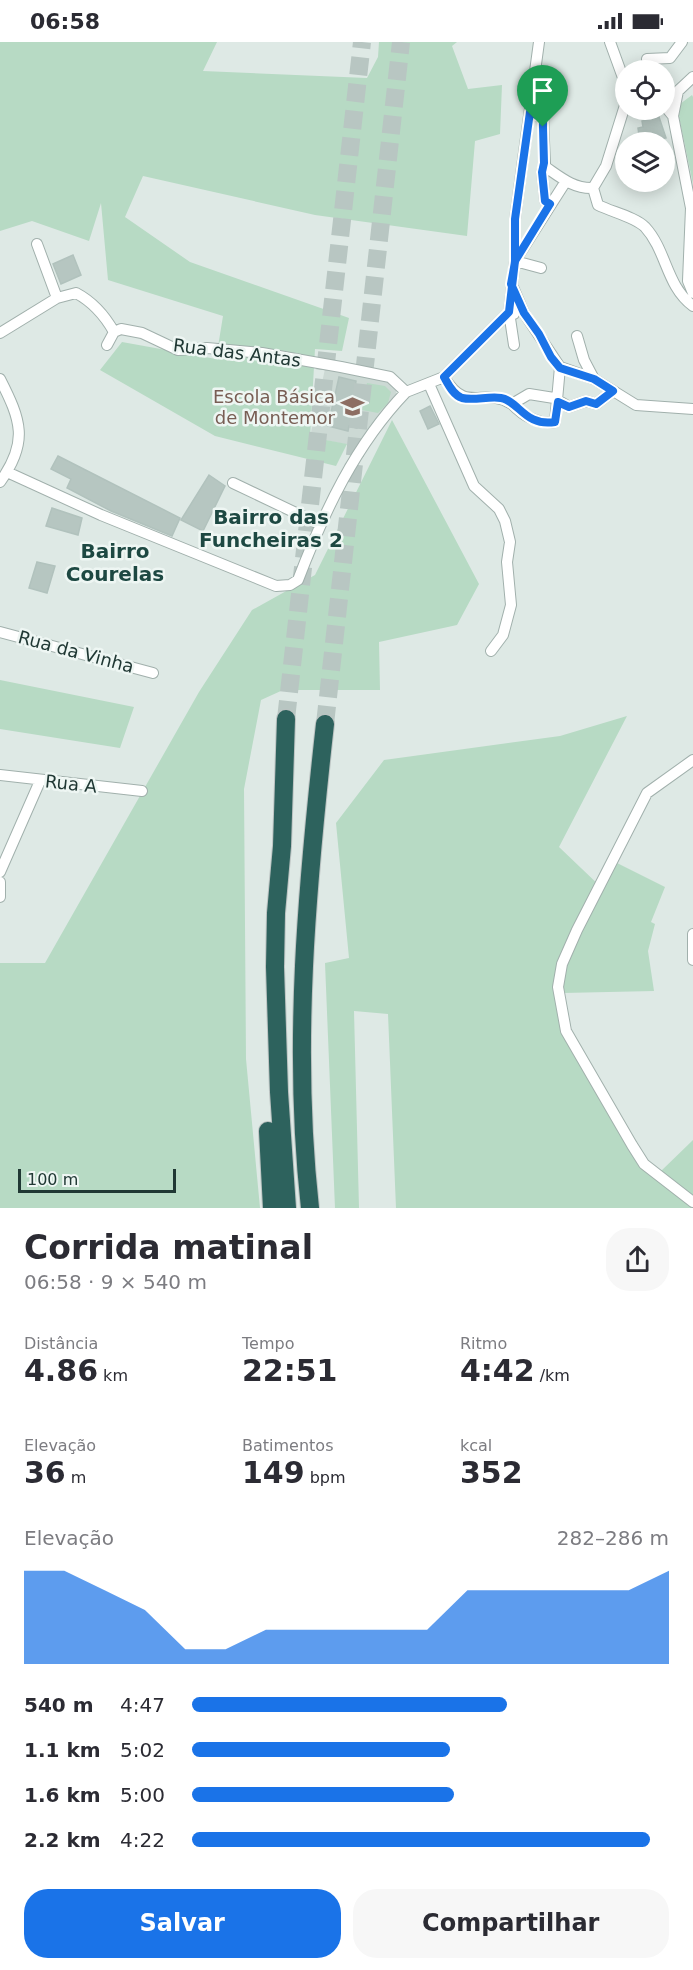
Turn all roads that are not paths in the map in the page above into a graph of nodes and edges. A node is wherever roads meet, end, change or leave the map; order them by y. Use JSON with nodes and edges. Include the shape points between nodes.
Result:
{"nodes":[{"id":1,"x":538,"y":42,"type":"edge"},
{"id":2,"x":610,"y":42,"type":"edge"},
{"id":3,"x":682,"y":42,"type":"edge"},
{"id":4,"x":617,"y":60,"type":"edge"},
{"id":5,"x":664,"y":60,"type":"edge"},
{"id":6,"x":693,"y":77,"type":"edge"},
{"id":7,"x":675,"y":106,"type":"edge"},
{"id":8,"x":530,"y":112,"type":"junction"},
{"id":9,"x":620,"y":120,"type":"edge"},
{"id":10,"x":674,"y":120,"type":"edge"},
{"id":11,"x":544,"y":166,"type":"junction"},
{"id":12,"x":566,"y":181,"type":"junction"},
{"id":13,"x":593,"y":188,"type":"junction"},
{"id":14,"x":550,"y":204,"type":"junction"},
{"id":15,"x":36,"y":244,"type":"dead end"},
{"id":16,"x":515,"y":261,"type":"junction"},
{"id":17,"x":541,"y":268,"type":"dead end"},
{"id":18,"x":511,"y":284,"type":"junction"},
{"id":19,"x":693,"y":293,"type":"edge"},
{"id":20,"x":57,"y":298,"type":"junction"},
{"id":21,"x":693,"y":306,"type":"edge"},
{"id":22,"x":509,"y":312,"type":"junction"},
{"id":23,"x":530,"y":321,"type":"junction"},
{"id":24,"x":114,"y":332,"type":"junction"},
{"id":25,"x":0,"y":333,"type":"edge"},
{"id":26,"x":577,"y":336,"type":"dead end"},
{"id":27,"x":107,"y":345,"type":"dead end"},
{"id":28,"x":514,"y":345,"type":"dead end"},
{"id":29,"x":560,"y":368,"type":"junction"},
{"id":30,"x":444,"y":377,"type":"junction"},
{"id":31,"x":0,"y":379,"type":"edge"},
{"id":32,"x":594,"y":379,"type":"junction"},
{"id":33,"x":429,"y":384,"type":"junction"},
{"id":34,"x":613,"y":391,"type":"junction"},
{"id":35,"x":406,"y":392,"type":"junction"},
{"id":36,"x":558,"y":402,"type":"junction"},
{"id":37,"x":512,"y":404,"type":"junction"},
{"id":38,"x":693,"y":409,"type":"edge"},
{"id":39,"x":7,"y":472,"type":"junction"},
{"id":40,"x":0,"y":482,"type":"edge"},
{"id":41,"x":233,"y":483,"type":"dead end"},
{"id":42,"x":320,"y":524,"type":"junction"},
{"id":43,"x":0,"y":632,"type":"edge"},
{"id":44,"x":491,"y":651,"type":"dead end"},
{"id":45,"x":153,"y":673,"type":"dead end"},
{"id":46,"x":286,"y":719,"type":"tunnel mouth"},
{"id":47,"x":325,"y":724,"type":"tunnel mouth"},
{"id":48,"x":693,"y":760,"type":"edge"},
{"id":49,"x":0,"y":775,"type":"edge"},
{"id":50,"x":40,"y":781,"type":"junction"},
{"id":51,"x":142,"y":790,"type":"dead end"},
{"id":52,"x":282,"y":828,"type":"junction"},
{"id":53,"x":0,"y":872,"type":"edge"},
{"id":54,"x":0,"y":882,"type":"edge"},
{"id":55,"x":0,"y":897,"type":"edge"},
{"id":56,"x":693,"y":934,"type":"edge"},
{"id":57,"x":693,"y":960,"type":"edge"},
{"id":58,"x":693,"y":1202,"type":"edge"},
{"id":59,"x":272,"y":1208,"type":"edge"},
{"id":60,"x":287,"y":1208,"type":"edge"},
{"id":61,"x":310,"y":1208,"type":"edge"}],
"edges":[{"from":1,"to":8,"type":"street"},
{"from":2,"to":4,"type":"street"},
{"from":3,"to":5,"type":"street"},
{"from":6,"to":7,"type":"street","via":[[678,91]]},
{"from":8,"to":11,"type":"street","via":[[543,118]]},
{"from":8,"to":16,"type":"street","via":[[515,219]]},
{"from":9,"to":13,"type":"street","via":[[606,166]]},
{"from":10,"to":19,"type":"street","via":[[692,208],[688,274]]},
{"from":11,"to":12,"type":"street"},
{"from":11,"to":14,"type":"street","via":[[545,201]]},
{"from":12,"to":13,"type":"street","via":[[583,189]]},
{"from":12,"to":14,"type":"street"},
{"from":13,"to":21,"type":"street","via":[[598,205],[643,226],[663,254],[668,274]]},
{"from":14,"to":16,"type":"street"},
{"from":15,"to":20,"type":"street"},
{"from":16,"to":17,"type":"street"},
{"from":16,"to":18,"type":"street"},
{"from":18,"to":22,"type":"street"},
{"from":18,"to":23,"type":"street"},
{"from":20,"to":24,"type":"street","via":[[76,293],[88,300]]},
{"from":20,"to":25,"type":"street"},
{"from":22,"to":23,"type":"street"},
{"from":22,"to":28,"type":"street"},
{"from":22,"to":30,"type":"street"},
{"from":23,"to":29,"type":"street"},
{"from":24,"to":27,"type":"street"},
{"from":24,"to":35,"type":"street","name":"Rua das Antas","via":[[121,329],[142,333],[178,350],[207,348],[262,353],[390,377]]},
{"from":26,"to":32,"type":"street"},
{"from":29,"to":32,"type":"street"},
{"from":29,"to":36,"type":"street"},
{"from":30,"to":33,"type":"street"},
{"from":30,"to":37,"type":"street","via":[[462,398],[503,398]]},
{"from":31,"to":39,"type":"street","via":[[19,418],[21,434]]},
{"from":32,"to":34,"type":"street"},
{"from":33,"to":35,"type":"street"},
{"from":33,"to":44,"type":"street","via":[[474,486],[499,509],[510,542],[507,562],[512,605],[503,635]]},
{"from":34,"to":36,"type":"street","via":[[596,404],[586,401],[569,407]]},
{"from":34,"to":38,"type":"street","via":[[636,405]]},
{"from":35,"to":42,"type":"street","via":[[388,410],[351,464]]},
{"from":36,"to":37,"type":"street","via":[[555,398],[529,394]]},
{"from":36,"to":37,"type":"street","via":[[555,422],[550,423],[535,420]]},
{"from":39,"to":40,"type":"street"},
{"from":39,"to":42,"type":"street","via":[[101,516],[276,586],[298,580]]},
{"from":41,"to":42,"type":"street"},
{"from":43,"to":45,"type":"street","name":"Rua da Vinha"},
{"from":46,"to":52,"type":"highway"},
{"from":47,"to":61,"type":"highway","via":[[303,993],[304,1135]]},
{"from":48,"to":58,"type":"street","via":[[647,793],[577,930],[562,964],[558,987],[566,1031],[632,1145],[644,1164]]},
{"from":49,"to":50,"type":"street","name":"Rua A"},
{"from":50,"to":51,"type":"street","name":"Rua A"},
{"from":50,"to":53,"type":"street"},
{"from":52,"to":59,"type":"highway","via":[[264,935]]},
{"from":52,"to":60,"type":"highway","via":[[275,967]]},
{"from":54,"to":55,"type":"street"},
{"from":56,"to":57,"type":"street"}]}
